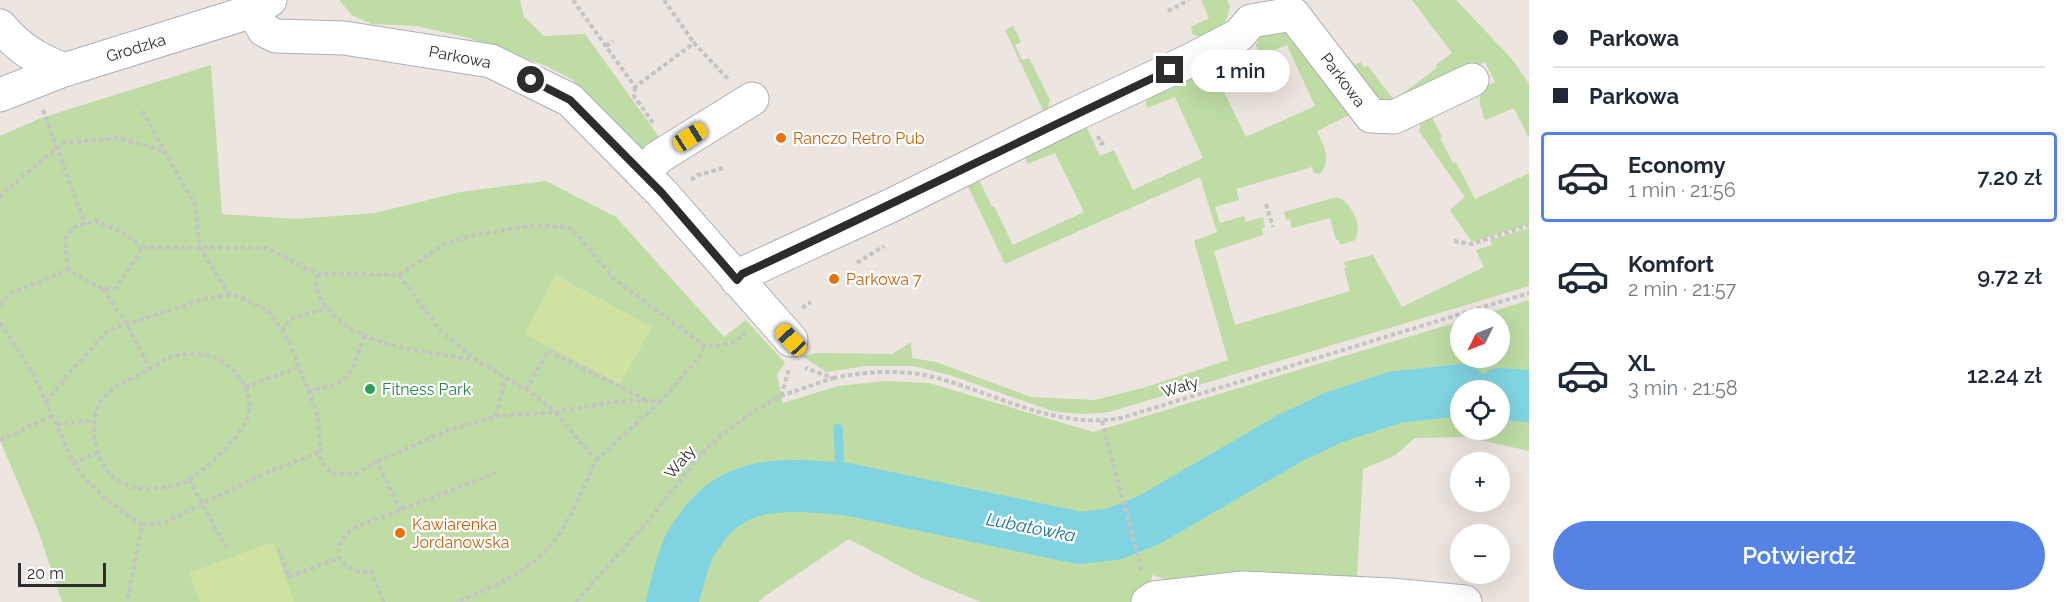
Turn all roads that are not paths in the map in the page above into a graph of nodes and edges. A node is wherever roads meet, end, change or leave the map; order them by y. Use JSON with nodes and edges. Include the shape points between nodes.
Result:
{"nodes":[{"id":1,"x":262,"y":6,"type":"edge"},
{"id":2,"x":1303,"y":7,"type":"edge"},
{"id":3,"x":1244,"y":11,"type":"edge"},
{"id":4,"x":0,"y":26,"type":"edge"},
{"id":5,"x":64,"y":70,"type":"junction"},
{"id":6,"x":1473,"y":80,"type":"dead end"},
{"id":7,"x":0,"y":95,"type":"edge"},
{"id":8,"x":748,"y":101,"type":"road end"},
{"id":9,"x":644,"y":175,"type":"junction"},
{"id":10,"x":739,"y":277,"type":"junction"},
{"id":11,"x":791,"y":350,"type":"road end"},
{"id":12,"x":1145,"y":582,"type":"edge"},
{"id":13,"x":1464,"y":602,"type":"edge"}],
"edges":[{"from":1,"to":5,"type":"street","name":"Grodzka"},
{"from":1,"to":9,"type":"street","name":"Parkowa","via":[[264,30],[276,36],[344,38],[491,61],[570,100]]},
{"from":2,"to":3,"type":"street","name":"Parkowa"},
{"from":2,"to":6,"type":"street","name":"Parkowa","via":[[1371,116],[1394,117]]},
{"from":3,"to":10,"type":"street","name":"Parkowa","via":[[1239,35]]},
{"from":4,"to":5,"type":"street","via":[[18,46]]},
{"from":5,"to":7,"type":"street","name":"Grodzka"},
{"from":8,"to":9,"type":"street","via":[[657,158]]},
{"from":9,"to":10,"type":"street","name":"Parkowa"},
{"from":10,"to":11,"type":"street","name":"Parkowa"},
{"from":12,"to":13,"type":"street"}]}
